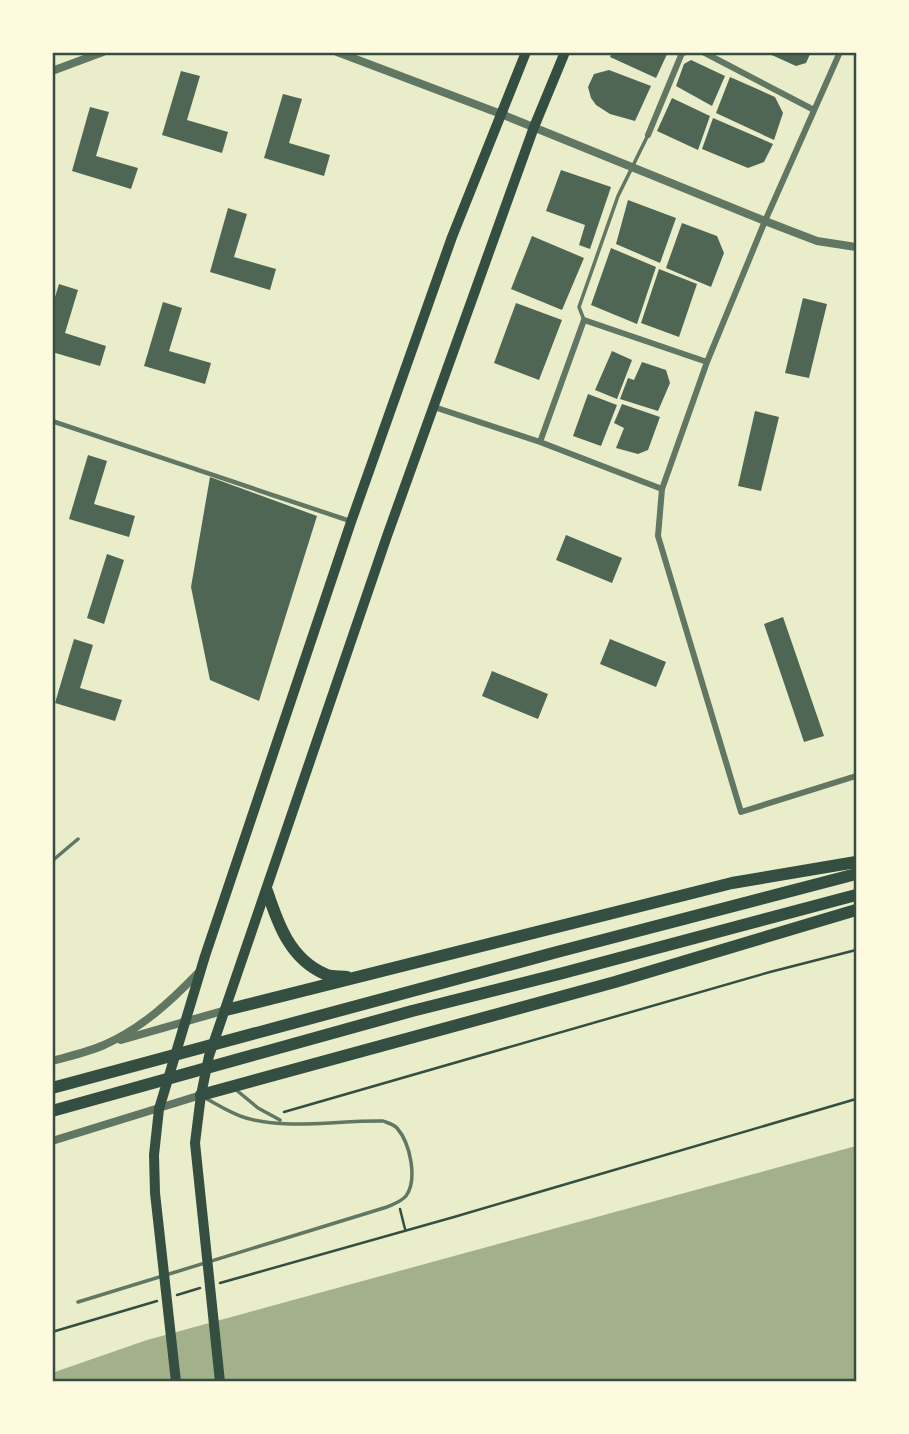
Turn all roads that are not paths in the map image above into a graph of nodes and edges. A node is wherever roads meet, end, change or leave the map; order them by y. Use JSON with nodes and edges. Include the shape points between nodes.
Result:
{"nodes":[{"id":1,"x":103,"y":52,"type":"edge"},
{"id":2,"x":337,"y":52,"type":"edge"},
{"id":3,"x":526,"y":52,"type":"edge"},
{"id":4,"x":565,"y":52,"type":"edge"},
{"id":5,"x":686,"y":52,"type":"edge"},
{"id":6,"x":703,"y":52,"type":"edge"},
{"id":7,"x":840,"y":52,"type":"edge"},
{"id":8,"x":52,"y":71,"type":"edge"},
{"id":9,"x":814,"y":110,"type":"junction"},
{"id":10,"x":501,"y":114,"type":"junction"},
{"id":11,"x":534,"y":127,"type":"junction"},
{"id":12,"x":648,"y":135,"type":"joint"},
{"id":13,"x":632,"y":167,"type":"junction"},
{"id":14,"x":765,"y":221,"type":"junction"},
{"id":15,"x":856,"y":247,"type":"edge"},
{"id":16,"x":584,"y":320,"type":"junction"},
{"id":17,"x":707,"y":362,"type":"junction"},
{"id":18,"x":433,"y":407,"type":"junction"},
{"id":19,"x":52,"y":421,"type":"edge"},
{"id":20,"x":540,"y":442,"type":"junction"},
{"id":21,"x":662,"y":489,"type":"junction"},
{"id":22,"x":351,"y":522,"type":"junction"},
{"id":23,"x":856,"y":776,"type":"edge"},
{"id":24,"x":78,"y":839,"type":"dead end"},
{"id":25,"x":52,"y":861,"type":"edge"},
{"id":26,"x":856,"y":862,"type":"edge"},
{"id":27,"x":856,"y":874,"type":"edge"},
{"id":28,"x":267,"y":891,"type":"junction"},
{"id":29,"x":856,"y":895,"type":"edge"},
{"id":30,"x":856,"y":910,"type":"edge"},
{"id":31,"x":200,"y":971,"type":"junction"},
{"id":32,"x":358,"y":978,"type":"junction"},
{"id":33,"x":226,"y":1010,"type":"junction"},
{"id":34,"x":184,"y":1021,"type":"junction"},
{"id":35,"x":108,"y":1044,"type":"junction"},
{"id":36,"x":52,"y":1061,"type":"edge"},
{"id":37,"x":233,"y":1087,"type":"junction"},
{"id":38,"x":52,"y":1088,"type":"edge"},
{"id":39,"x":201,"y":1095,"type":"junction"},
{"id":40,"x":159,"y":1109,"type":"junction"},
{"id":41,"x":52,"y":1111,"type":"edge"},
{"id":42,"x":285,"y":1122,"type":"junction"},
{"id":43,"x":52,"y":1141,"type":"edge"},
{"id":44,"x":78,"y":1302,"type":"dead end"},
{"id":45,"x":176,"y":1381,"type":"edge"},
{"id":46,"x":220,"y":1381,"type":"edge"}],
"edges":[{"from":1,"to":8,"type":"street"},
{"from":2,"to":10,"type":"street"},
{"from":3,"to":10,"type":"main road"},
{"from":4,"to":11,"type":"main road"},
{"from":5,"to":12,"type":"street"},
{"from":6,"to":9,"type":"street"},
{"from":7,"to":9,"type":"street"},
{"from":9,"to":14,"type":"street"},
{"from":10,"to":11,"type":"street"},
{"from":10,"to":22,"type":"main road"},
{"from":11,"to":13,"type":"street"},
{"from":11,"to":18,"type":"main road"},
{"from":12,"to":13,"type":"lane"},
{"from":13,"to":14,"type":"street"},
{"from":13,"to":16,"type":"lane","via":[[579,307]]},
{"from":14,"to":15,"type":"street","via":[[817,241]]},
{"from":14,"to":17,"type":"street"},
{"from":16,"to":17,"type":"street"},
{"from":16,"to":20,"type":"street"},
{"from":17,"to":21,"type":"street"},
{"from":18,"to":20,"type":"street"},
{"from":18,"to":28,"type":"main road"},
{"from":19,"to":22,"type":"street"},
{"from":20,"to":21,"type":"street"},
{"from":21,"to":23,"type":"street","via":[[658,536],[741,812]]},
{"from":22,"to":31,"type":"main road"},
{"from":24,"to":25,"type":"lane"},
{"from":26,"to":32,"type":"highway","via":[[732,883]]},
{"from":27,"to":38,"type":"highway"},
{"from":28,"to":32,"type":"highway","via":[[280,929],[302,959],[327,975]]},
{"from":28,"to":33,"type":"main road"},
{"from":29,"to":41,"type":"highway"},
{"from":30,"to":37,"type":"highway"},
{"from":31,"to":34,"type":"main road"},
{"from":31,"to":35,"type":"street","via":[[168,1005]]},
{"from":32,"to":33,"type":"highway"},
{"from":33,"to":34,"type":"street"},
{"from":33,"to":39,"type":"main road"},
{"from":34,"to":35,"type":"street"},
{"from":34,"to":40,"type":"main road"},
{"from":35,"to":36,"type":"street"},
{"from":37,"to":39,"type":"highway"},
{"from":37,"to":42,"type":"lane"},
{"from":39,"to":40,"type":"street"},
{"from":39,"to":42,"type":"lane","via":[[248,1118]]},
{"from":39,"to":46,"type":"main road","via":[[196,1161]]},
{"from":40,"to":43,"type":"street"},
{"from":40,"to":45,"type":"main road","via":[[155,1193]]},
{"from":42,"to":44,"type":"lane","via":[[392,1124],[404,1140],[412,1175],[405,1196],[398,1202]]}]}
